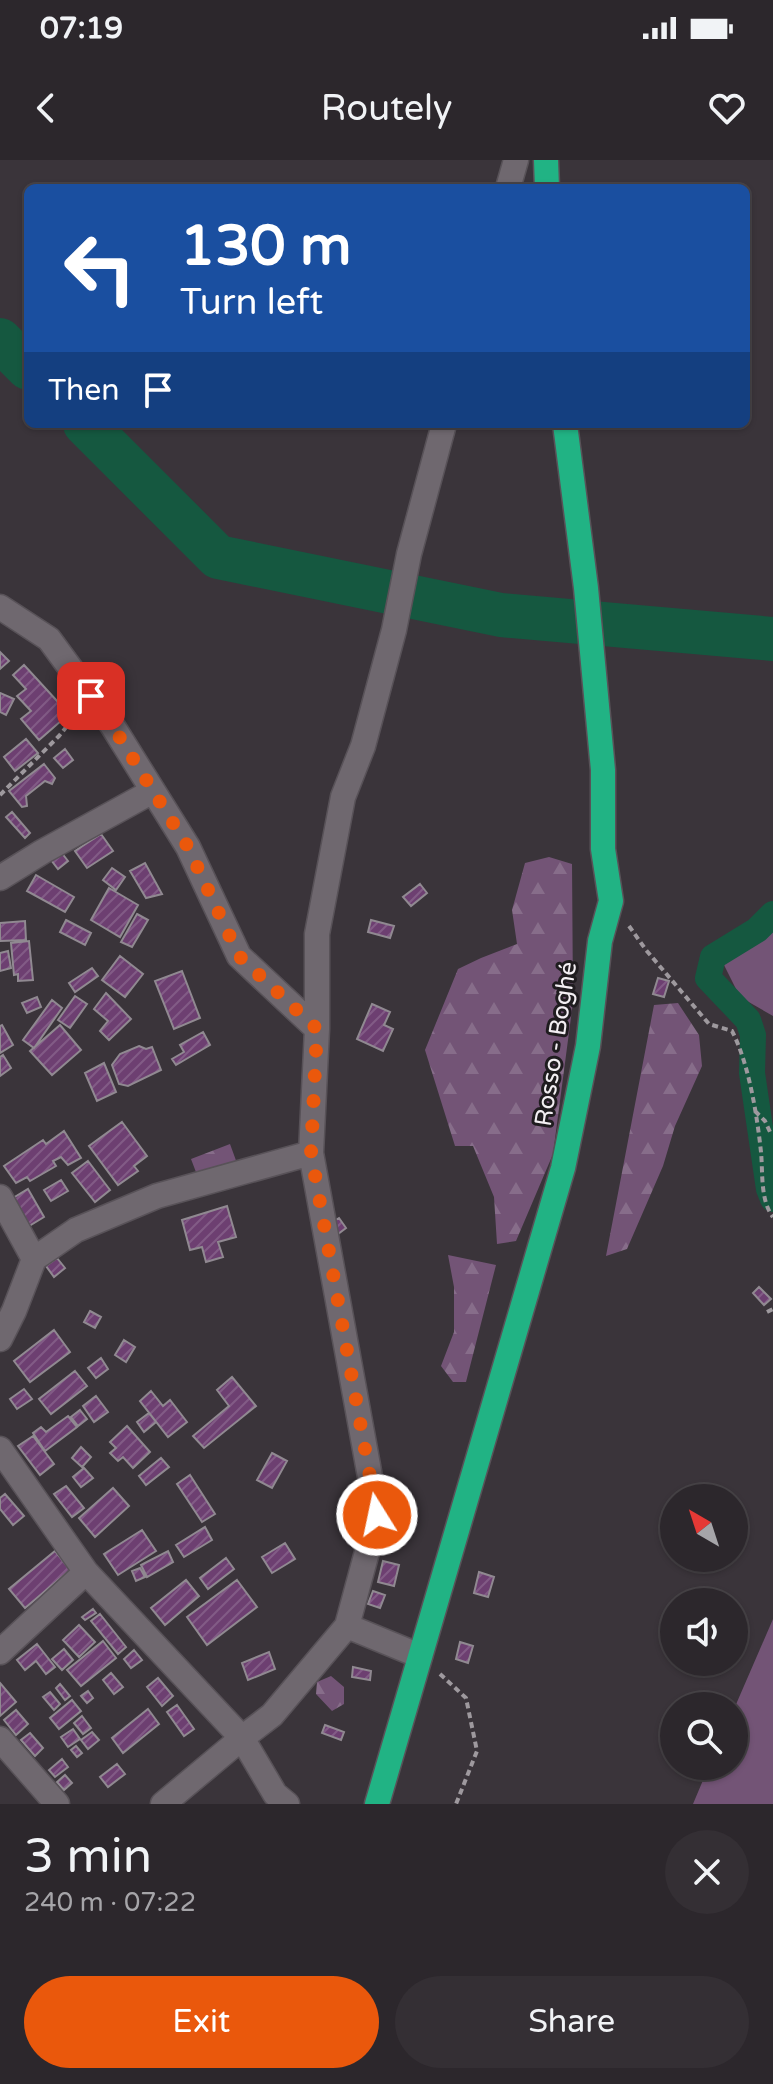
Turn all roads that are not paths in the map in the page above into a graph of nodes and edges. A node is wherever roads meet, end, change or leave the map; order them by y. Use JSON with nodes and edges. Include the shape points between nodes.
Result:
{"nodes":[{"id":1,"x":516,"y":160,"type":"edge"},
{"id":2,"x":546,"y":160,"type":"edge"},
{"id":3,"x":509,"y":184,"type":"edge"},
{"id":4,"x":547,"y":184,"type":"edge"},
{"id":5,"x":443,"y":428,"type":"edge"},
{"id":6,"x":566,"y":428,"type":"edge"},
{"id":7,"x":0,"y":607,"type":"edge"},
{"id":8,"x":153,"y":791,"type":"junction"},
{"id":9,"x":0,"y":878,"type":"edge"},
{"id":10,"x":317,"y":1029,"type":"junction"},
{"id":11,"x":311,"y":1153,"type":"junction"},
{"id":12,"x":0,"y":1197,"type":"edge"},
{"id":13,"x":34,"y":1259,"type":"junction"},
{"id":14,"x":0,"y":1339,"type":"edge"},
{"id":15,"x":0,"y":1449,"type":"edge"},
{"id":16,"x":86,"y":1572,"type":"junction"},
{"id":17,"x":347,"y":1626,"type":"junction"},
{"id":18,"x":0,"y":1652,"type":"edge"},
{"id":19,"x":420,"y":1656,"type":"junction"},
{"id":20,"x":242,"y":1738,"type":"junction"},
{"id":21,"x":0,"y":1739,"type":"edge"},
{"id":22,"x":57,"y":1804,"type":"edge"},
{"id":23,"x":163,"y":1804,"type":"edge"},
{"id":24,"x":287,"y":1804,"type":"edge"},
{"id":25,"x":377,"y":1804,"type":"edge"}],
"edges":[{"from":1,"to":3,"type":"street"},
{"from":2,"to":4,"type":"highway"},
{"from":5,"to":10,"type":"street","via":[[363,746],[343,797],[317,934]]},
{"from":6,"to":19,"type":"highway","name":"Rosso - Boghé","via":[[586,588],[611,901],[563,1168]]},
{"from":7,"to":8,"type":"street","via":[[49,639]]},
{"from":8,"to":9,"type":"street"},
{"from":8,"to":10,"type":"street","via":[[188,847],[239,956]]},
{"from":10,"to":11,"type":"street"},
{"from":11,"to":13,"type":"street","via":[[157,1196],[76,1230]]},
{"from":11,"to":17,"type":"street","via":[[377,1515]]},
{"from":12,"to":13,"type":"street"},
{"from":13,"to":14,"type":"street"},
{"from":15,"to":16,"type":"street"},
{"from":16,"to":18,"type":"street"},
{"from":16,"to":20,"type":"street"},
{"from":17,"to":19,"type":"street"},
{"from":17,"to":20,"type":"street","via":[[272,1715]]},
{"from":19,"to":25,"type":"highway","name":"Rosso - Boghé"},
{"from":20,"to":23,"type":"street"},
{"from":20,"to":24,"type":"street","via":[[275,1794]]},
{"from":21,"to":22,"type":"street"}]}
